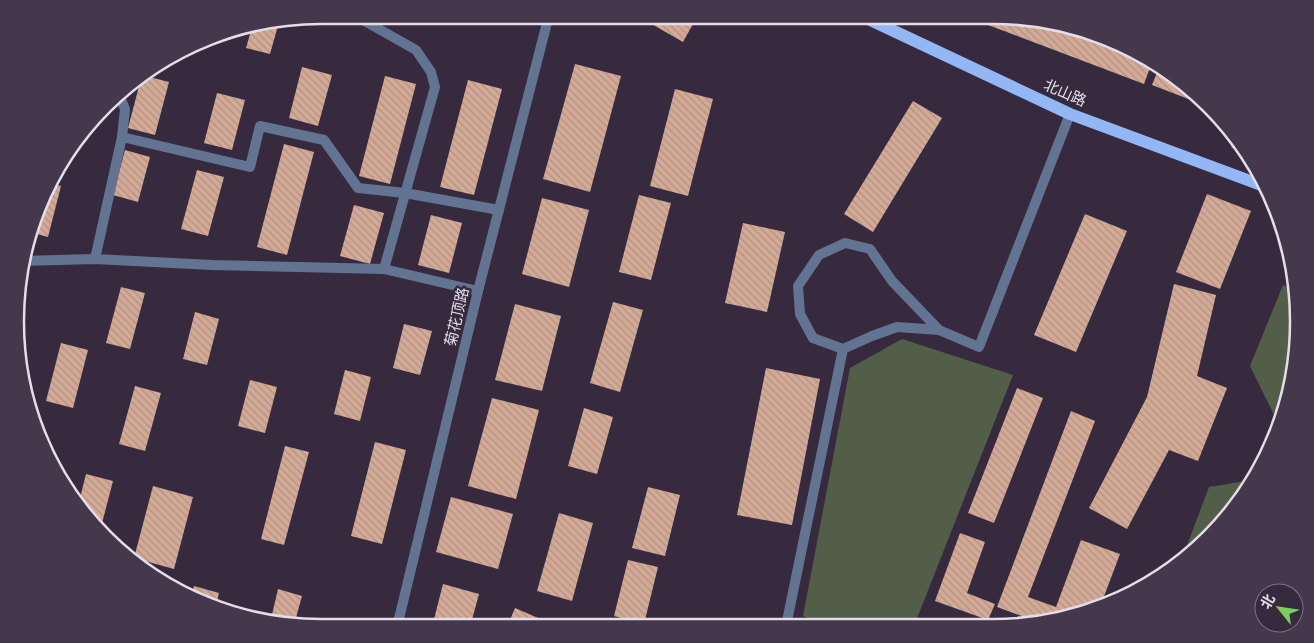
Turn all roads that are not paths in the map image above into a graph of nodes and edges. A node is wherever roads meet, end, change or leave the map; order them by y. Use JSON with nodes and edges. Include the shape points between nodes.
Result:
{"nodes":[{"id":1,"x":370,"y":24,"type":"edge"},
{"id":2,"x":547,"y":24,"type":"edge"},
{"id":3,"x":879,"y":24,"type":"edge"},
{"id":4,"x":122,"y":101,"type":"edge"},
{"id":5,"x":1070,"y":114,"type":"junction"},
{"id":6,"x":122,"y":138,"type":"junction"},
{"id":7,"x":1256,"y":183,"type":"edge"},
{"id":8,"x":405,"y":193,"type":"junction"},
{"id":9,"x":499,"y":210,"type":"junction"},
{"id":10,"x":95,"y":259,"type":"junction"},
{"id":11,"x":30,"y":261,"type":"edge"},
{"id":12,"x":384,"y":269,"type":"junction"},
{"id":13,"x":478,"y":291,"type":"junction"},
{"id":14,"x":939,"y":330,"type":"junction"},
{"id":15,"x":843,"y":350,"type":"junction"},
{"id":16,"x":399,"y":619,"type":"edge"},
{"id":17,"x":788,"y":619,"type":"edge"}],
"edges":[{"from":1,"to":8,"type":"street","via":[[416,50],[431,72],[435,88]]},
{"from":2,"to":9,"type":"street","name":"菊花顶路"},
{"from":3,"to":5,"type":"main road","name":"北山路"},
{"from":4,"to":6,"type":"street","via":[[125,109]]},
{"from":5,"to":7,"type":"main road","name":"北山路"},
{"from":5,"to":14,"type":"street","via":[[979,347]]},
{"from":6,"to":8,"type":"street","via":[[250,167],[260,126],[324,140],[358,188]]},
{"from":6,"to":10,"type":"street"},
{"from":8,"to":9,"type":"street"},
{"from":8,"to":12,"type":"street"},
{"from":9,"to":13,"type":"street","name":"菊花顶路"},
{"from":10,"to":11,"type":"street"},
{"from":10,"to":12,"type":"street"},
{"from":12,"to":13,"type":"street"},
{"from":13,"to":16,"type":"street","name":"菊花顶路"},
{"from":14,"to":15,"type":"street","via":[[897,327]]},
{"from":14,"to":15,"type":"street","via":[[892,282],[870,249],[845,243],[818,255],[798,286],[800,314],[813,338]]},
{"from":15,"to":17,"type":"street"}]}
